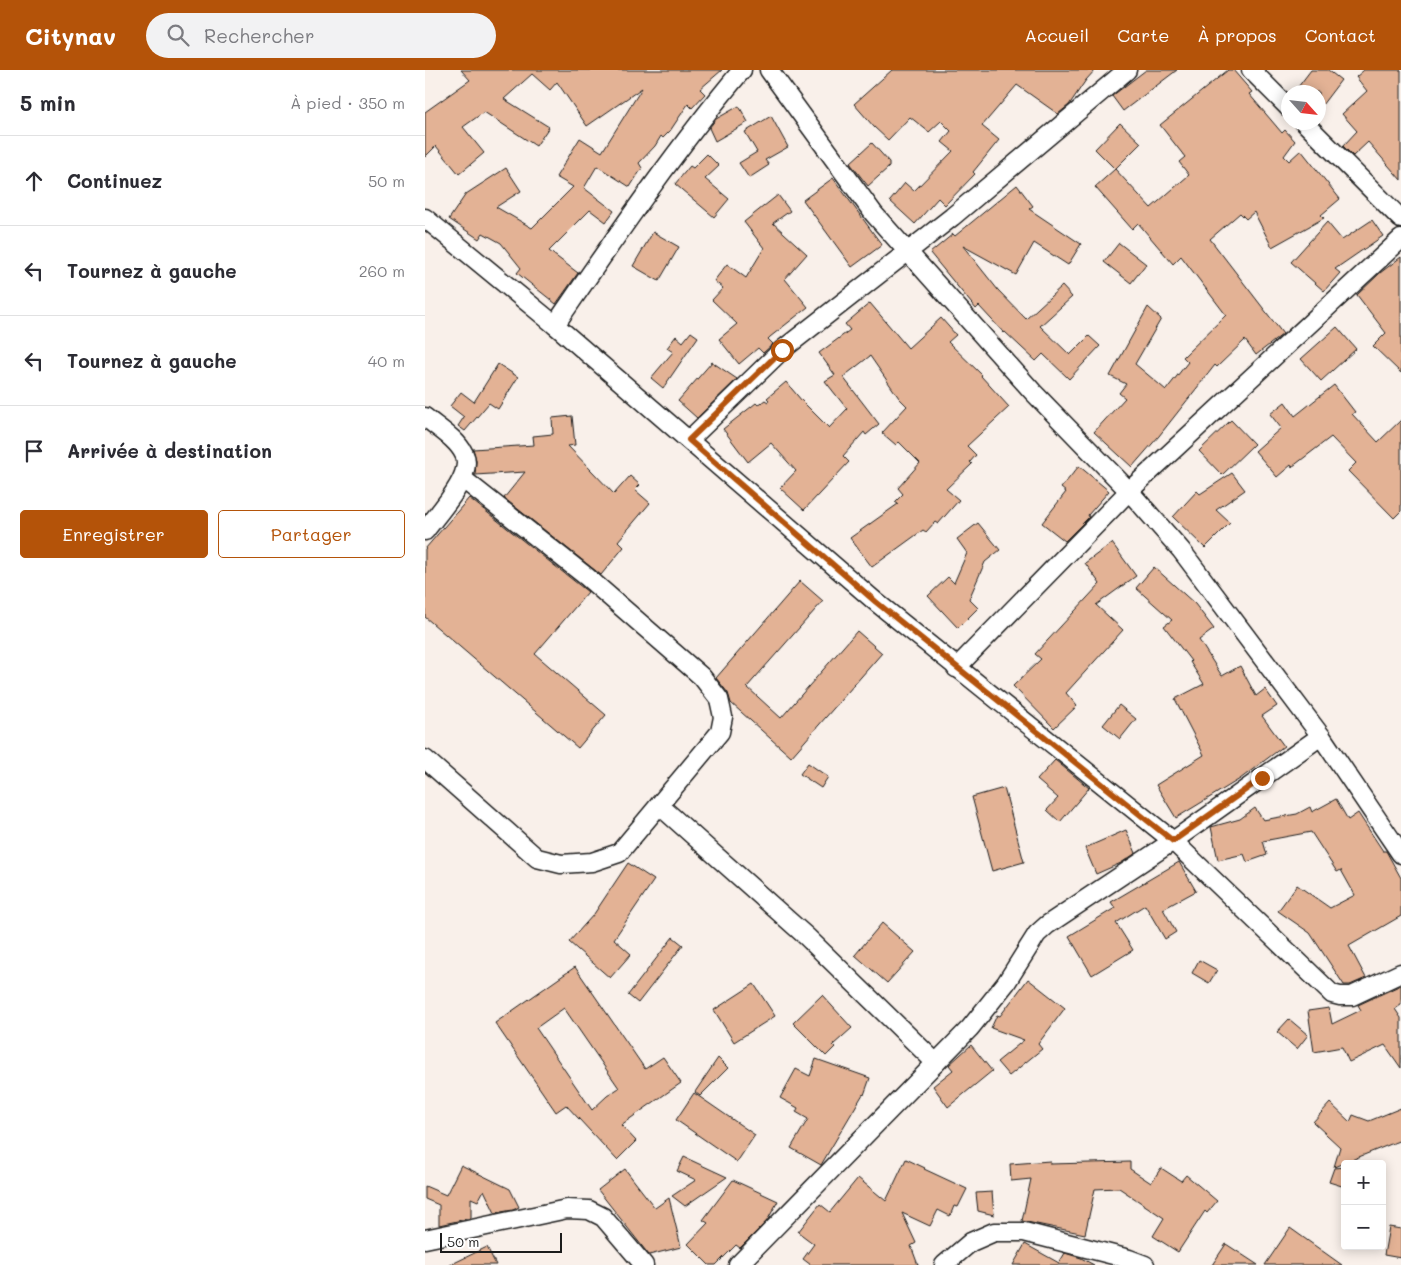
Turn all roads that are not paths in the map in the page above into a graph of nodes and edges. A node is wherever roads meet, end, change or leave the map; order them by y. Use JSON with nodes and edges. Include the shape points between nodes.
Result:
{"nodes":[{"id":1,"x":742,"y":70,"type":"edge"},
{"id":2,"x":769,"y":70,"type":"edge"},
{"id":3,"x":1127,"y":70,"type":"edge"},
{"id":4,"x":1251,"y":70,"type":"edge"},
{"id":5,"x":1281,"y":100,"type":"edge"},
{"id":6,"x":1312,"y":130,"type":"edge"},
{"id":7,"x":425,"y":218,"type":"edge"},
{"id":8,"x":1401,"y":219,"type":"edge"},
{"id":9,"x":1401,"y":238,"type":"edge"},
{"id":10,"x":908,"y":251,"type":"junction"},
{"id":11,"x":555,"y":326,"type":"junction"},
{"id":12,"x":425,"y":417,"type":"edge"},
{"id":13,"x":689,"y":440,"type":"junction"},
{"id":14,"x":463,"y":479,"type":"junction"},
{"id":15,"x":1129,"y":491,"type":"junction"},
{"id":16,"x":425,"y":531,"type":"edge"},
{"id":17,"x":956,"y":668,"type":"junction"},
{"id":18,"x":1321,"y":736,"type":"junction"},
{"id":19,"x":425,"y":759,"type":"edge"},
{"id":20,"x":659,"y":805,"type":"junction"},
{"id":21,"x":1173,"y":841,"type":"junction"},
{"id":22,"x":1401,"y":854,"type":"edge"},
{"id":23,"x":1401,"y":973,"type":"edge"},
{"id":24,"x":936,"y":1063,"type":"junction"},
{"id":25,"x":425,"y":1239,"type":"edge"},
{"id":26,"x":1133,"y":1263,"type":"edge"},
{"id":27,"x":644,"y":1265,"type":"edge"},
{"id":28,"x":738,"y":1265,"type":"edge"},
{"id":29,"x":944,"y":1265,"type":"edge"}],
"edges":[{"from":1,"to":11,"type":"street","via":[[618,232]]},
{"from":2,"to":10,"type":"street","via":[[874,214]]},
{"from":3,"to":10,"type":"street"},
{"from":4,"to":5,"type":"street"},
{"from":6,"to":8,"type":"street"},
{"from":7,"to":11,"type":"street"},
{"from":9,"to":15,"type":"street"},
{"from":10,"to":13,"type":"street","via":[[782,350]]},
{"from":10,"to":15,"type":"street","via":[[1033,392]]},
{"from":11,"to":13,"type":"street"},
{"from":12,"to":14,"type":"street","via":[[455,442],[464,454],[467,465]]},
{"from":13,"to":17,"type":"street"},
{"from":14,"to":16,"type":"street"},
{"from":14,"to":20,"type":"street","via":[[587,577],[703,677],[719,699],[723,717],[720,732]]},
{"from":15,"to":17,"type":"street"},
{"from":15,"to":18,"type":"street","via":[[1181,550]]},
{"from":17,"to":21,"type":"street"},
{"from":18,"to":21,"type":"street"},
{"from":18,"to":22,"type":"street"},
{"from":19,"to":20,"type":"street","via":[[537,858],[561,864],[592,862],[619,853]]},
{"from":20,"to":24,"type":"street","via":[[807,937]]},
{"from":21,"to":23,"type":"street","via":[[1332,994],[1352,996]]},
{"from":21,"to":24,"type":"street","via":[[1037,934],[1006,983],[970,1028]]},
{"from":24,"to":28,"type":"street"},
{"from":25,"to":27,"type":"street","via":[[567,1209],[589,1210],[603,1217]]},
{"from":26,"to":29,"type":"street","via":[[1025,1232],[994,1232],[971,1242]]}]}
